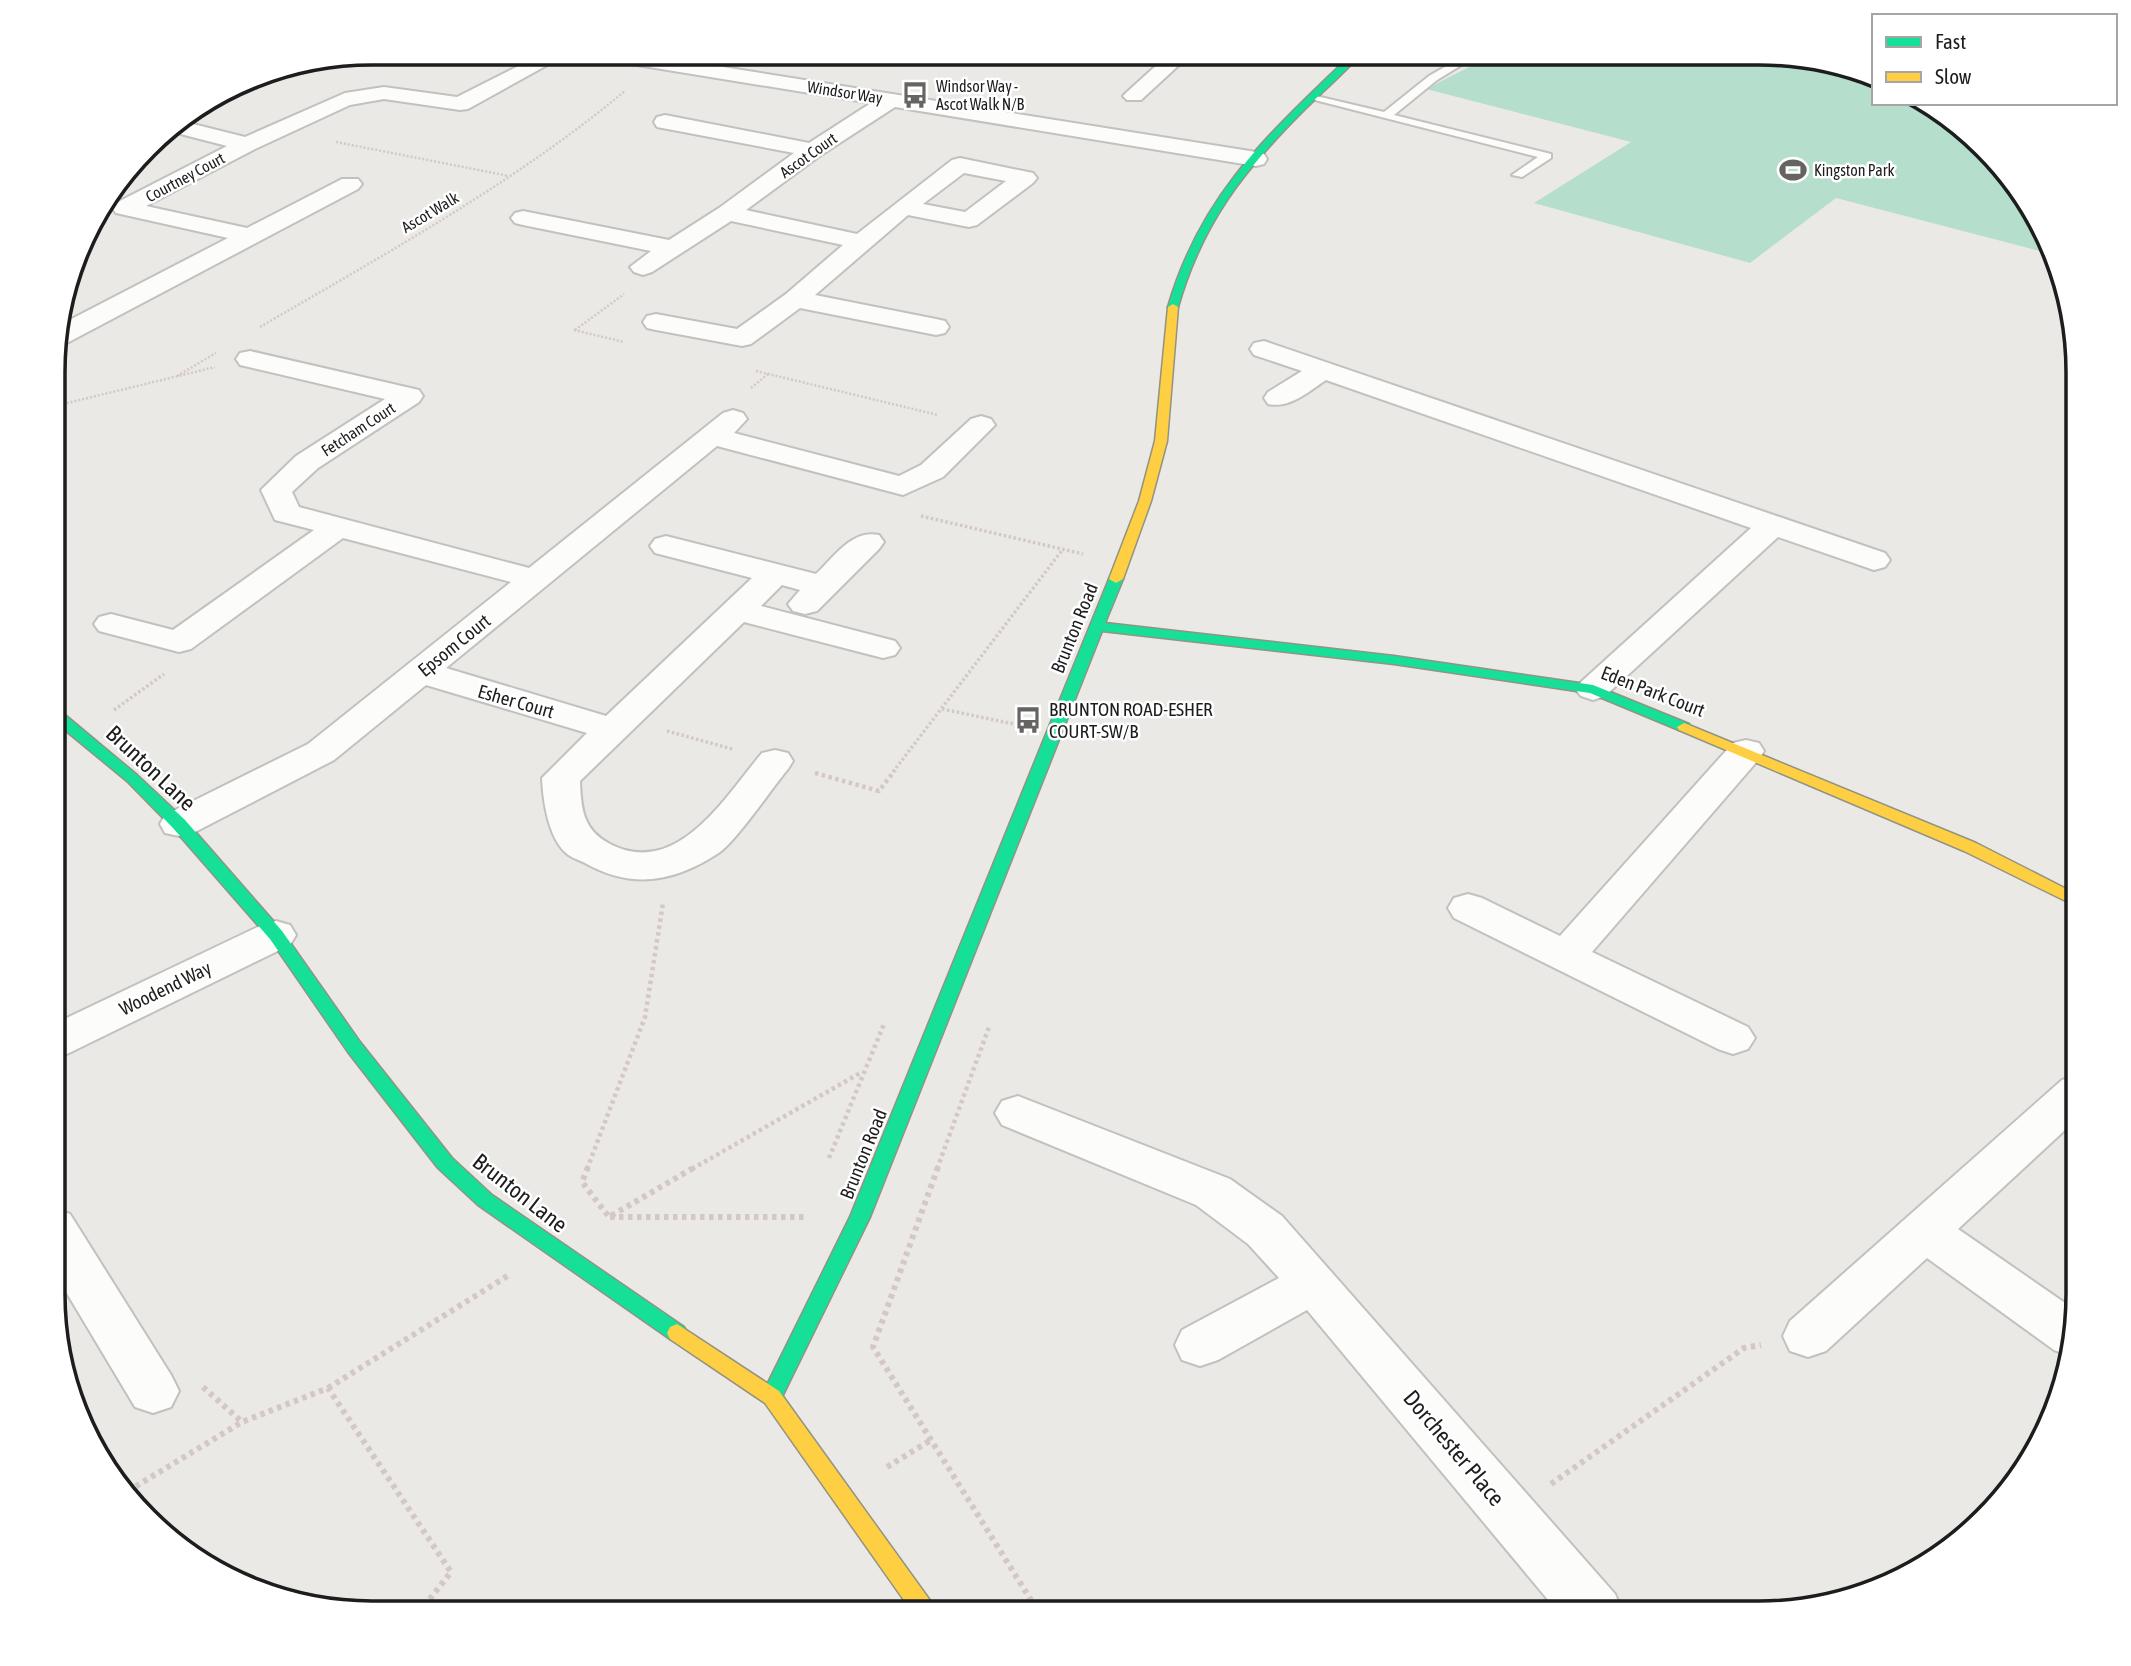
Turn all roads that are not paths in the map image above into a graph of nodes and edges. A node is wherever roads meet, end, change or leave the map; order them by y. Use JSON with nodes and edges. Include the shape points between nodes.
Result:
{"nodes":[{"id":1,"x":533,"y":65,"type":"edge"},
{"id":2,"x":673,"y":65,"type":"edge"},
{"id":3,"x":1169,"y":65,"type":"edge"},
{"id":4,"x":1346,"y":65,"type":"edge"},
{"id":5,"x":1455,"y":65,"type":"edge"},
{"id":6,"x":1134,"y":96,"type":"dead end"},
{"id":7,"x":1312,"y":98,"type":"junction"},
{"id":8,"x":891,"y":100,"type":"junction"},
{"id":9,"x":460,"y":104,"type":"junction"},
{"id":10,"x":1386,"y":116,"type":"junction"},
{"id":11,"x":665,"y":122,"type":"dead end"},
{"id":12,"x":446,"y":126,"type":"dead end"},
{"id":13,"x":185,"y":128,"type":"edge"},
{"id":14,"x":247,"y":144,"type":"junction"},
{"id":15,"x":813,"y":150,"type":"junction"},
{"id":16,"x":1256,"y":159,"type":"junction"},
{"id":17,"x":1518,"y":175,"type":"dead end"},
{"id":18,"x":350,"y":184,"type":"dead end"},
{"id":19,"x":902,"y":207,"type":"junction"},
{"id":20,"x":727,"y":214,"type":"junction"},
{"id":21,"x":523,"y":218,"type":"dead end"},
{"id":22,"x":250,"y":236,"type":"junction"},
{"id":23,"x":862,"y":242,"type":"junction"},
{"id":24,"x":673,"y":247,"type":"junction"},
{"id":25,"x":643,"y":267,"type":"road end"},
{"id":26,"x":795,"y":299,"type":"junction"},
{"id":27,"x":656,"y":322,"type":"dead end"},
{"id":28,"x":936,"y":327,"type":"dead end"},
{"id":29,"x":67,"y":332,"type":"edge"},
{"id":30,"x":1264,"y":349,"type":"dead end"},
{"id":31,"x":250,"y":359,"type":"road end"},
{"id":32,"x":1324,"y":370,"type":"junction"},
{"id":33,"x":1278,"y":398,"type":"dead end"},
{"id":34,"x":981,"y":425,"type":"road end"},
{"id":35,"x":1773,"y":525,"type":"junction"},
{"id":36,"x":338,"y":527,"type":"junction"},
{"id":37,"x":868,"y":542,"type":"dead end"},
{"id":38,"x":666,"y":546,"type":"dead end"},
{"id":39,"x":1874,"y":560,"type":"dead end"},
{"id":40,"x":775,"y":574,"type":"junction"},
{"id":41,"x":535,"y":579,"type":"junction"},
{"id":42,"x":823,"y":586,"type":"junction"},
{"id":43,"x":738,"y":610,"type":"junction"},
{"id":44,"x":787,"y":623,"type":"junction"},
{"id":45,"x":111,"y":624,"type":"dead end"},
{"id":46,"x":1097,"y":626,"type":"junction"},
{"id":47,"x":883,"y":648,"type":"dead end"},
{"id":48,"x":421,"y":672,"type":"junction"},
{"id":49,"x":1593,"y":689,"type":"junction"},
{"id":50,"x":65,"y":721,"type":"edge"},
{"id":51,"x":618,"y":724,"type":"junction"},
{"id":52,"x":1746,"y":751,"type":"junction"},
{"id":53,"x":775,"y":761,"type":"road end"},
{"id":54,"x":179,"y":824,"type":"junction"},
{"id":55,"x":2066,"y":896,"type":"edge"},
{"id":56,"x":1468,"y":908,"type":"dead end"},
{"id":57,"x":275,"y":935,"type":"junction"},
{"id":58,"x":1565,"y":956,"type":"junction"},
{"id":59,"x":65,"y":1037,"type":"edge"},
{"id":60,"x":1733,"y":1038,"type":"dead end"},
{"id":61,"x":2066,"y":1103,"type":"edge"},
{"id":62,"x":1018,"y":1113,"type":"dead end"},
{"id":63,"x":1926,"y":1231,"type":"junction"},
{"id":64,"x":65,"y":1247,"type":"edge"},
{"id":65,"x":1313,"y":1283,"type":"junction"},
{"id":66,"x":2064,"y":1330,"type":"edge"},
{"id":67,"x":1808,"y":1336,"type":"road end"},
{"id":68,"x":1200,"y":1345,"type":"dead end"},
{"id":69,"x":153,"y":1391,"type":"dead end"},
{"id":70,"x":772,"y":1397,"type":"junction"},
{"id":71,"x":919,"y":1601,"type":"edge"},
{"id":72,"x":1584,"y":1601,"type":"edge"}],
"edges":[{"from":1,"to":9,"type":"street"},
{"from":2,"to":8,"type":"street","name":"Windsor Way"},
{"from":3,"to":6,"type":"street"},
{"from":4,"to":7,"type":"street","name":"Brunton Road"},
{"from":5,"to":10,"type":"lane"},
{"from":7,"to":10,"type":"lane"},
{"from":7,"to":16,"type":"street","name":"Brunton Road"},
{"from":8,"to":15,"type":"street","name":"Ascot Court"},
{"from":8,"to":16,"type":"street","name":"Windsor Way"},
{"from":9,"to":12,"type":"street","via":[[466,116]]},
{"from":9,"to":14,"type":"street","name":"Courtney Court","via":[[384,93],[365,95],[345,99]]},
{"from":10,"to":17,"type":"lane","via":[[1547,156]]},
{"from":11,"to":15,"type":"street"},
{"from":13,"to":14,"type":"street","name":"Courtney Court"},
{"from":14,"to":22,"type":"street","name":"Courtney Court","via":[[124,208]]},
{"from":15,"to":20,"type":"street","name":"Ascot Court"},
{"from":16,"to":46,"type":"street","name":"Brunton Road","via":[[1210,219],[1182,273],[1175,295],[1164,421],[1153,470],[1136,528]]},
{"from":18,"to":22,"type":"street"},
{"from":19,"to":19,"type":"street","via":[[960,165],[1026,178],[968,220]]},
{"from":19,"to":23,"type":"street"},
{"from":20,"to":23,"type":"street"},
{"from":20,"to":24,"type":"street","name":"Ascot Court"},
{"from":21,"to":24,"type":"street"},
{"from":22,"to":29,"type":"street"},
{"from":23,"to":26,"type":"street"},
{"from":24,"to":25,"type":"street","name":"Ascot Court"},
{"from":26,"to":27,"type":"street","via":[[742,338]]},
{"from":26,"to":28,"type":"street"},
{"from":30,"to":32,"type":"street"},
{"from":31,"to":36,"type":"street","name":"Fetcham Court","via":[[409,397],[307,462],[276,490],[286,513]]},
{"from":32,"to":33,"type":"street"},
{"from":32,"to":35,"type":"street"},
{"from":34,"to":41,"type":"street","name":"Epsom Court","via":[[904,499],[722,427]]},
{"from":35,"to":39,"type":"street"},
{"from":35,"to":49,"type":"street"},
{"from":36,"to":41,"type":"street","name":"Fetcham Court"},
{"from":36,"to":45,"type":"street","via":[[179,642]]},
{"from":37,"to":42,"type":"street"},
{"from":38,"to":40,"type":"street"},
{"from":40,"to":42,"type":"street"},
{"from":40,"to":43,"type":"street"},
{"from":41,"to":48,"type":"street","name":"Epsom Court"},
{"from":42,"to":44,"type":"street"},
{"from":43,"to":44,"type":"street"},
{"from":43,"to":51,"type":"street"},
{"from":44,"to":47,"type":"street"},
{"from":46,"to":49,"type":"street","name":"Eden Park Court","via":[[1394,660]]},
{"from":46,"to":70,"type":"street","name":"Brunton Road","via":[[860,1217]]},
{"from":48,"to":51,"type":"street","name":"Esher Court"},
{"from":48,"to":54,"type":"street","name":"Epsom Court","via":[[321,752]]},
{"from":49,"to":52,"type":"street","name":"Eden Park Court"},
{"from":50,"to":54,"type":"street","name":"Brunton Lane"},
{"from":51,"to":53,"type":"street","via":[[561,778],[562,808],[579,844],[620,866],[668,864],[709,841]]},
{"from":52,"to":55,"type":"street","name":"Eden Park Court","via":[[1970,847]]},
{"from":52,"to":58,"type":"street"},
{"from":54,"to":57,"type":"street","name":"Brunton Lane"},
{"from":56,"to":58,"type":"street"},
{"from":57,"to":59,"type":"street","name":"Woodend Way"},
{"from":57,"to":70,"type":"street","name":"Brunton Lane","via":[[354,1047],[445,1163],[485,1200],[552,1248]]},
{"from":58,"to":60,"type":"street"},
{"from":61,"to":63,"type":"street"},
{"from":62,"to":65,"type":"street","name":"Dorchester Place","via":[[1213,1192],[1265,1230]]},
{"from":63,"to":66,"type":"street"},
{"from":63,"to":67,"type":"street"},
{"from":64,"to":69,"type":"street"},
{"from":65,"to":68,"type":"street"},
{"from":65,"to":72,"type":"street","name":"Dorchester Place"},
{"from":70,"to":71,"type":"street","name":"Brunton Lane"}]}
